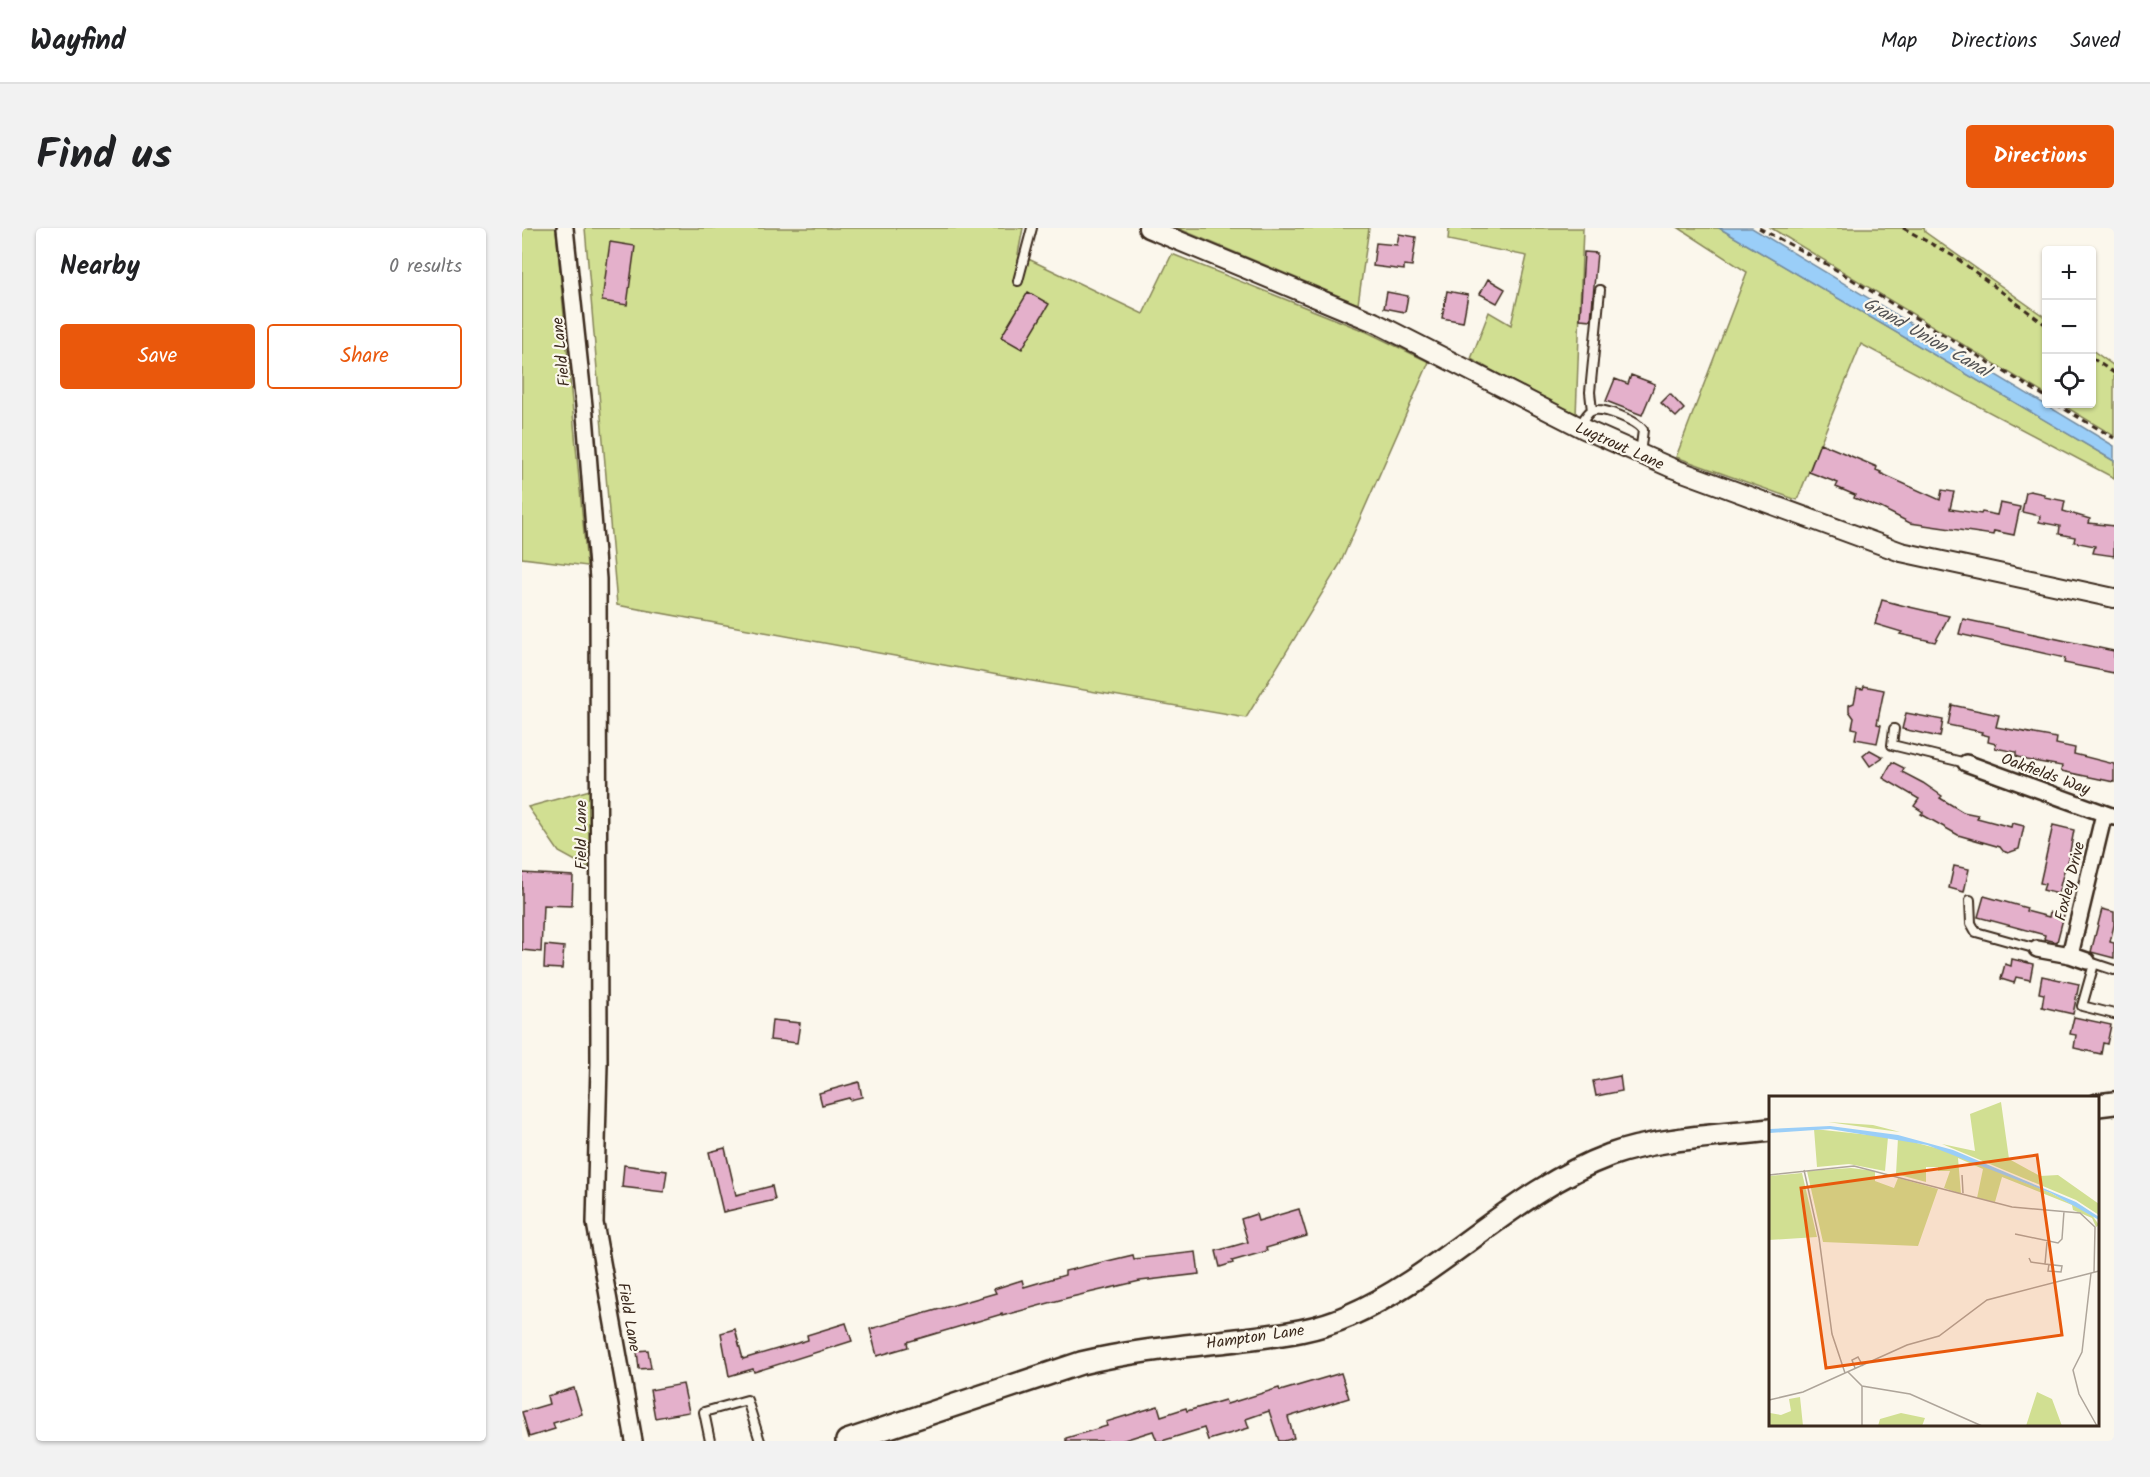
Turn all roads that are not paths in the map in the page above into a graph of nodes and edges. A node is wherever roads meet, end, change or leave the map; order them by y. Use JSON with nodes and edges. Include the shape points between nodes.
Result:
{"nodes":[{"id":1,"x":566,"y":228,"type":"edge"},
{"id":2,"x":1032,"y":228,"type":"edge"},
{"id":3,"x":1148,"y":228,"type":"edge"},
{"id":4,"x":1018,"y":281,"type":"dead end"},
{"id":5,"x":1600,"y":290,"type":"dead end"},
{"id":6,"x":1592,"y":411,"type":"junction"},
{"id":7,"x":1579,"y":427,"type":"junction"},
{"id":8,"x":1640,"y":454,"type":"junction"},
{"id":9,"x":2114,"y":598,"type":"edge"},
{"id":10,"x":1894,"y":729,"type":"dead end"},
{"id":11,"x":1966,"y":763,"type":"joint"},
{"id":12,"x":2109,"y":816,"type":"edge"},
{"id":13,"x":1970,"y":900,"type":"dead end"},
{"id":14,"x":2037,"y":949,"type":"joint"},
{"id":15,"x":2070,"y":956,"type":"junction"},
{"id":16,"x":2090,"y":963,"type":"junction"},
{"id":17,"x":2114,"y":970,"type":"edge"},
{"id":18,"x":2114,"y":1014,"type":"edge"},
{"id":19,"x":2114,"y":1102,"type":"edge"},
{"id":20,"x":2099,"y":1105,"type":"edge"},
{"id":21,"x":1769,"y":1130,"type":"edge"},
{"id":22,"x":634,"y":1441,"type":"edge"},
{"id":23,"x":711,"y":1441,"type":"edge"},
{"id":24,"x":760,"y":1441,"type":"edge"},
{"id":25,"x":847,"y":1441,"type":"edge"}],
"edges":[{"from":1,"to":22,"type":"street","name":"Field Lane","via":[[598,579],[599,1064],[595,1223]]},
{"from":2,"to":4,"type":"lane"},
{"from":3,"to":7,"type":"street","name":"Lugtrout Lane","via":[[1374,322]]},
{"from":5,"to":6,"type":"lane","via":[[1590,392]]},
{"from":6,"to":7,"type":"lane"},
{"from":6,"to":8,"type":"lane","via":[[1602,409],[1641,427],[1644,435]]},
{"from":7,"to":8,"type":"street","name":"Lugtrout Lane"},
{"from":8,"to":9,"type":"street","name":"Lugtrout Lane","via":[[1901,552]]},
{"from":10,"to":11,"type":"lane","via":[[1892,745]]},
{"from":11,"to":12,"type":"street","name":"Oakfields Way"},
{"from":12,"to":15,"type":"street","name":"Foxley Drive"},
{"from":13,"to":14,"type":"lane","via":[[1971,923],[1976,932]]},
{"from":14,"to":15,"type":"street"},
{"from":15,"to":16,"type":"street"},
{"from":16,"to":17,"type":"lane"},
{"from":16,"to":18,"type":"lane","via":[[2082,1006]]},
{"from":19,"to":20,"type":"main road"},
{"from":21,"to":25,"type":"main road","name":"Hampton Lane","via":[[1652,1144],[1582,1167],[1552,1183],[1384,1298],[1346,1317],[1296,1332],[1080,1363]]},
{"from":23,"to":24,"type":"lane","via":[[704,1412],[747,1400]]}]}
